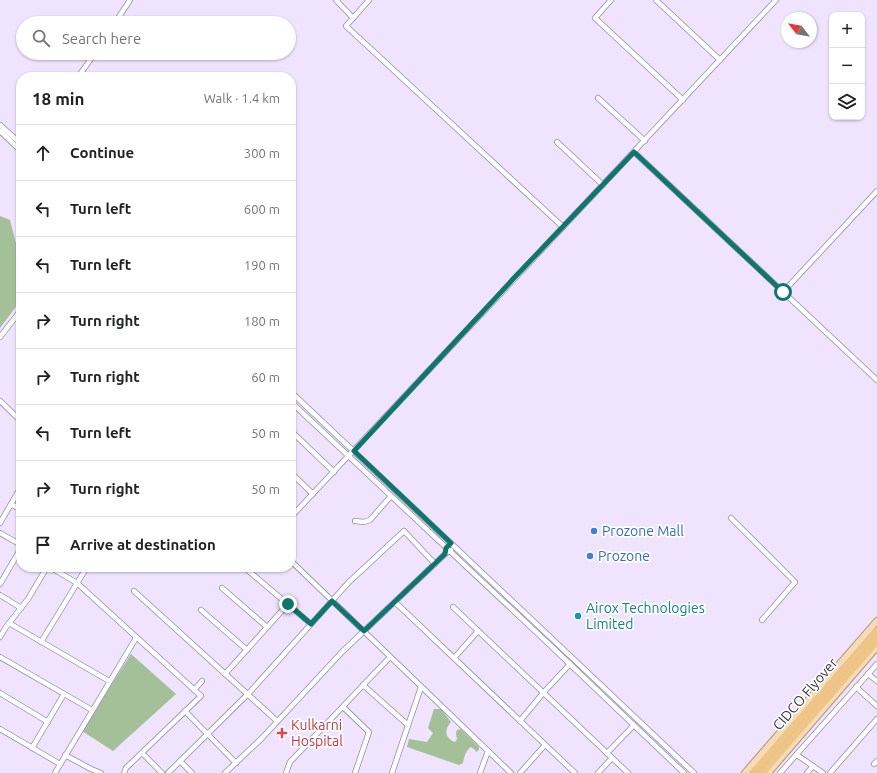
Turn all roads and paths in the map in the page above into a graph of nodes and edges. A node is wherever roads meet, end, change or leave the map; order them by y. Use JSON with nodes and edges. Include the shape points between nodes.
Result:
{"nodes":[{"id":1,"x":130,"y":0,"type":"edge"},
{"id":2,"x":336,"y":0,"type":"edge"},
{"id":3,"x":345,"y":0,"type":"edge"},
{"id":4,"x":369,"y":0,"type":"edge"},
{"id":5,"x":612,"y":0,"type":"edge"},
{"id":6,"x":656,"y":0,"type":"edge"},
{"id":7,"x":776,"y":0,"type":"edge"},
{"id":8,"x":340,"y":4,"type":"junction"},
{"id":9,"x":120,"y":16,"type":"edge"},
{"id":10,"x":353,"y":18,"type":"junction"},
{"id":11,"x":90,"y":60,"type":"edge"},
{"id":12,"x":720,"y":60,"type":"junction"},
{"id":13,"x":82,"y":72,"type":"edge"},
{"id":14,"x":598,"y":98,"type":"dead end"},
{"id":15,"x":683,"y":100,"type":"junction"},
{"id":16,"x":0,"y":125,"type":"edge"},
{"id":17,"x":0,"y":131,"type":"edge"},
{"id":18,"x":16,"y":139,"type":"edge"},
{"id":19,"x":16,"y":140,"type":"edge"},
{"id":20,"x":645,"y":141,"type":"junction"},
{"id":21,"x":557,"y":142,"type":"dead end"},
{"id":22,"x":634,"y":152,"type":"junction"},
{"id":23,"x":603,"y":185,"type":"junction"},
{"id":24,"x":877,"y":191,"type":"edge"},
{"id":25,"x":563,"y":227,"type":"junction"},
{"id":26,"x":783,"y":292,"type":"junction"},
{"id":27,"x":16,"y":316,"type":"edge"},
{"id":28,"x":0,"y":337,"type":"edge"},
{"id":29,"x":877,"y":380,"type":"edge"},
{"id":30,"x":296,"y":397,"type":"edge"},
{"id":31,"x":0,"y":401,"type":"edge"},
{"id":32,"x":296,"y":407,"type":"edge"},
{"id":33,"x":16,"y":415,"type":"edge"},
{"id":34,"x":296,"y":436,"type":"edge"},
{"id":35,"x":354,"y":451,"type":"junction"},
{"id":36,"x":348,"y":457,"type":"junction"},
{"id":37,"x":334,"y":472,"type":"junction"},
{"id":38,"x":296,"y":478,"type":"edge"},
{"id":39,"x":313,"y":494,"type":"junction"},
{"id":40,"x":16,"y":496,"type":"edge"},
{"id":41,"x":391,"y":496,"type":"junction"},
{"id":42,"x":11,"y":504,"type":"junction"},
{"id":43,"x":16,"y":507,"type":"edge"},
{"id":44,"x":296,"y":512,"type":"edge"},
{"id":45,"x":732,"y":518,"type":"dead end"},
{"id":46,"x":355,"y":521,"type":"dead end"},
{"id":47,"x":0,"y":523,"type":"edge"},
{"id":48,"x":0,"y":532,"type":"edge"},
{"id":49,"x":16,"y":543,"type":"edge"},
{"id":50,"x":453,"y":545,"type":"junction"},
{"id":51,"x":448,"y":550,"type":"junction"},
{"id":52,"x":16,"y":555,"type":"edge"},
{"id":53,"x":436,"y":564,"type":"junction"},
{"id":54,"x":296,"y":566,"type":"edge"},
{"id":55,"x":44,"y":572,"type":"edge"},
{"id":56,"x":58,"y":572,"type":"edge"},
{"id":57,"x":84,"y":572,"type":"edge"},
{"id":58,"x":250,"y":572,"type":"edge"},
{"id":59,"x":77,"y":583,"type":"junction"},
{"id":60,"x":0,"y":584,"type":"edge"},
{"id":61,"x":222,"y":588,"type":"dead end"},
{"id":62,"x":134,"y":591,"type":"dead end"},
{"id":63,"x":0,"y":595,"type":"edge"},
{"id":64,"x":332,"y":601,"type":"junction"},
{"id":65,"x":395,"y":602,"type":"junction"},
{"id":66,"x":288,"y":604,"type":"junction"},
{"id":67,"x":453,"y":607,"type":"dead end"},
{"id":68,"x":22,"y":608,"type":"junction"},
{"id":69,"x":201,"y":610,"type":"dead end"},
{"id":70,"x":762,"y":620,"type":"dead end"},
{"id":71,"x":877,"y":621,"type":"edge"},
{"id":72,"x":9,"y":623,"type":"junction"},
{"id":73,"x":311,"y":624,"type":"junction"},
{"id":74,"x":267,"y":627,"type":"junction"},
{"id":75,"x":478,"y":630,"type":"junction"},
{"id":76,"x":364,"y":631,"type":"junction"},
{"id":77,"x":877,"y":631,"type":"edge"},
{"id":78,"x":0,"y":637,"type":"edge"},
{"id":79,"x":136,"y":638,"type":"junction"},
{"id":80,"x":877,"y":641,"type":"edge"},
{"id":81,"x":41,"y":642,"type":"junction"},
{"id":82,"x":877,"y":648,"type":"edge"},
{"id":83,"x":247,"y":650,"type":"junction"},
{"id":84,"x":0,"y":657,"type":"edge"},
{"id":85,"x":390,"y":657,"type":"junction"},
{"id":86,"x":454,"y":658,"type":"junction"},
{"id":87,"x":570,"y":664,"type":"junction"},
{"id":88,"x":877,"y":664,"type":"edge"},
{"id":89,"x":225,"y":674,"type":"junction"},
{"id":90,"x":868,"y":674,"type":"junction"},
{"id":91,"x":109,"y":681,"type":"junction"},
{"id":92,"x":202,"y":681,"type":"dead end"},
{"id":93,"x":877,"y":681,"type":"edge"},
{"id":94,"x":363,"y":685,"type":"junction"},
{"id":95,"x":420,"y":687,"type":"junction"},
{"id":96,"x":856,"y":687,"type":"junction"},
{"id":97,"x":194,"y":690,"type":"junction"},
{"id":98,"x":544,"y":692,"type":"junction"},
{"id":99,"x":0,"y":693,"type":"edge"},
{"id":100,"x":64,"y":694,"type":"junction"},
{"id":101,"x":248,"y":694,"type":"junction"},
{"id":102,"x":877,"y":706,"type":"edge"},
{"id":103,"x":343,"y":707,"type":"junction"},
{"id":104,"x":92,"y":710,"type":"junction"},
{"id":105,"x":186,"y":711,"type":"junction"},
{"id":106,"x":877,"y":719,"type":"edge"},
{"id":107,"x":277,"y":721,"type":"junction"},
{"id":108,"x":520,"y":721,"type":"junction"},
{"id":109,"x":48,"y":722,"type":"junction"},
{"id":110,"x":408,"y":725,"type":"junction"},
{"id":111,"x":634,"y":725,"type":"junction"},
{"id":112,"x":0,"y":729,"type":"edge"},
{"id":113,"x":208,"y":734,"type":"junction"},
{"id":114,"x":545,"y":745,"type":"junction"},
{"id":115,"x":32,"y":748,"type":"junction"},
{"id":116,"x":488,"y":751,"type":"junction"},
{"id":117,"x":142,"y":753,"type":"junction"},
{"id":118,"x":607,"y":753,"type":"junction"},
{"id":119,"x":65,"y":755,"type":"junction"},
{"id":120,"x":797,"y":755,"type":"junction"},
{"id":121,"x":612,"y":758,"type":"junction"},
{"id":122,"x":180,"y":761,"type":"junction"},
{"id":123,"x":236,"y":762,"type":"junction"},
{"id":124,"x":60,"y":764,"type":"junction"},
{"id":125,"x":813,"y":766,"type":"junction"},
{"id":126,"x":573,"y":772,"type":"edge"},
{"id":127,"x":691,"y":772,"type":"edge"},
{"id":128,"x":55,"y":773,"type":"edge"},
{"id":129,"x":101,"y":773,"type":"edge"},
{"id":130,"x":124,"y":773,"type":"edge"},
{"id":131,"x":162,"y":773,"type":"edge"},
{"id":132,"x":168,"y":773,"type":"edge"},
{"id":133,"x":192,"y":773,"type":"edge"},
{"id":134,"x":225,"y":773,"type":"edge"},
{"id":135,"x":286,"y":773,"type":"edge"},
{"id":136,"x":355,"y":773,"type":"edge"},
{"id":137,"x":392,"y":773,"type":"edge"},
{"id":138,"x":480,"y":773,"type":"edge"},
{"id":139,"x":511,"y":773,"type":"edge"},
{"id":140,"x":520,"y":773,"type":"edge"},
{"id":141,"x":598,"y":773,"type":"edge"},
{"id":142,"x":628,"y":773,"type":"edge"},
{"id":143,"x":684,"y":773,"type":"edge"},
{"id":144,"x":745,"y":773,"type":"edge"},
{"id":145,"x":753,"y":773,"type":"edge"},
{"id":146,"x":762,"y":773,"type":"edge"},
{"id":147,"x":768,"y":773,"type":"edge"},
{"id":148,"x":780,"y":773,"type":"edge"},
{"id":149,"x":807,"y":773,"type":"edge"},
{"id":150,"x":823,"y":773,"type":"edge"},
{"id":151,"x":830,"y":773,"type":"edge"}],
"edges":[{"from":1,"to":9,"type":"street"},
{"from":2,"to":8,"type":"street"},
{"from":3,"to":8,"type":"street"},
{"from":4,"to":10,"type":"street"},
{"from":5,"to":15,"type":"street","via":[[595,18]]},
{"from":6,"to":12,"type":"street"},
{"from":7,"to":12,"type":"street"},
{"from":8,"to":10,"type":"street"},
{"from":10,"to":25,"type":"street","via":[[346,26]]},
{"from":11,"to":13,"type":"street"},
{"from":12,"to":15,"type":"street"},
{"from":14,"to":20,"type":"street"},
{"from":15,"to":20,"type":"street"},
{"from":16,"to":18,"type":"street"},
{"from":17,"to":19,"type":"street"},
{"from":20,"to":22,"type":"street"},
{"from":21,"to":23,"type":"street"},
{"from":22,"to":23,"type":"street"},
{"from":22,"to":26,"type":"street"},
{"from":23,"to":25,"type":"street"},
{"from":24,"to":26,"type":"street"},
{"from":25,"to":35,"type":"street"},
{"from":26,"to":29,"type":"street"},
{"from":27,"to":28,"type":"street"},
{"from":30,"to":35,"type":"street"},
{"from":31,"to":33,"type":"street"},
{"from":32,"to":36,"type":"street"},
{"from":34,"to":37,"type":"street"},
{"from":35,"to":36,"type":"street"},
{"from":35,"to":50,"type":"street"},
{"from":36,"to":37,"type":"street"},
{"from":36,"to":41,"type":"street"},
{"from":37,"to":39,"type":"street"},
{"from":38,"to":39,"type":"street"},
{"from":39,"to":44,"type":"street"},
{"from":40,"to":42,"type":"street"},
{"from":41,"to":46,"type":"street","via":[[370,520]]},
{"from":41,"to":51,"type":"street"},
{"from":42,"to":43,"type":"street"},
{"from":42,"to":47,"type":"street"},
{"from":45,"to":70,"type":"street","via":[[795,582]]},
{"from":48,"to":49,"type":"street"},
{"from":50,"to":51,"type":"street"},
{"from":50,"to":127,"type":"street"},
{"from":51,"to":53,"type":"street"},
{"from":51,"to":87,"type":"street"},
{"from":52,"to":60,"type":"street"},
{"from":53,"to":64,"type":"street","via":[[404,531]]},
{"from":53,"to":65,"type":"street"},
{"from":54,"to":64,"type":"street"},
{"from":55,"to":68,"type":"street"},
{"from":56,"to":59,"type":"street"},
{"from":57,"to":59,"type":"street"},
{"from":58,"to":66,"type":"street"},
{"from":59,"to":79,"type":"street"},
{"from":59,"to":81,"type":"street"},
{"from":61,"to":74,"type":"street"},
{"from":62,"to":89,"type":"street"},
{"from":63,"to":68,"type":"street"},
{"from":64,"to":73,"type":"street"},
{"from":64,"to":76,"type":"street"},
{"from":65,"to":76,"type":"street"},
{"from":65,"to":86,"type":"street"},
{"from":66,"to":73,"type":"street"},
{"from":66,"to":74,"type":"street"},
{"from":67,"to":75,"type":"street"},
{"from":68,"to":72,"type":"street"},
{"from":69,"to":83,"type":"street"},
{"from":71,"to":144,"type":"main road"},
{"from":72,"to":78,"type":"street"},
{"from":72,"to":81,"type":"street"},
{"from":73,"to":101,"type":"street"},
{"from":74,"to":83,"type":"street"},
{"from":75,"to":86,"type":"street"},
{"from":75,"to":98,"type":"street"},
{"from":76,"to":85,"type":"street"},
{"from":76,"to":107,"type":"street"},
{"from":77,"to":145,"type":"highway","name":"CIDCO Flyover"},
{"from":79,"to":91,"type":"street"},
{"from":79,"to":97,"type":"street"},
{"from":80,"to":146,"type":"highway","name":"CIDCO Flyover"},
{"from":81,"to":91,"type":"street"},
{"from":82,"to":147,"type":"main road"},
{"from":83,"to":89,"type":"street"},
{"from":84,"to":100,"type":"street"},
{"from":85,"to":94,"type":"street"},
{"from":85,"to":95,"type":"street"},
{"from":86,"to":108,"type":"street"},
{"from":87,"to":98,"type":"street"},
{"from":87,"to":111,"type":"street"},
{"from":88,"to":90,"type":"street"},
{"from":89,"to":101,"type":"street"},
{"from":90,"to":93,"type":"street"},
{"from":90,"to":96,"type":"street"},
{"from":91,"to":104,"type":"street"},
{"from":92,"to":97,"type":"street"},
{"from":94,"to":103,"type":"street"},
{"from":94,"to":110,"type":"street"},
{"from":95,"to":110,"type":"street"},
{"from":95,"to":116,"type":"street"},
{"from":96,"to":102,"type":"street"},
{"from":96,"to":120,"type":"street"},
{"from":97,"to":105,"type":"street","via":[[201,696]]},
{"from":98,"to":108,"type":"street"},
{"from":98,"to":118,"type":"street"},
{"from":99,"to":109,"type":"street"},
{"from":100,"to":104,"type":"street"},
{"from":100,"to":109,"type":"street"},
{"from":101,"to":107,"type":"street"},
{"from":101,"to":113,"type":"street"},
{"from":103,"to":135,"type":"street","via":[[290,762]]},
{"from":103,"to":136,"type":"street","via":[[369,732]]},
{"from":104,"to":119,"type":"street"},
{"from":105,"to":113,"type":"street"},
{"from":105,"to":117,"type":"street"},
{"from":106,"to":151,"type":"street"},
{"from":107,"to":123,"type":"street"},
{"from":108,"to":114,"type":"street"},
{"from":109,"to":115,"type":"street"},
{"from":110,"to":137,"type":"street"},
{"from":111,"to":118,"type":"street"},
{"from":111,"to":143,"type":"street"},
{"from":112,"to":115,"type":"street"},
{"from":113,"to":122,"type":"street"},
{"from":113,"to":123,"type":"street"},
{"from":114,"to":126,"type":"street"},
{"from":114,"to":140,"type":"street"},
{"from":115,"to":124,"type":"street"},
{"from":116,"to":138,"type":"street"},
{"from":116,"to":139,"type":"street"},
{"from":117,"to":130,"type":"street"},
{"from":117,"to":131,"type":"street"},
{"from":118,"to":121,"type":"street"},
{"from":119,"to":124,"type":"street"},
{"from":119,"to":129,"type":"street"},
{"from":120,"to":125,"type":"street"},
{"from":120,"to":148,"type":"street"},
{"from":121,"to":141,"type":"street"},
{"from":121,"to":142,"type":"street"},
{"from":122,"to":132,"type":"street"},
{"from":122,"to":133,"type":"street"},
{"from":123,"to":134,"type":"street"},
{"from":124,"to":128,"type":"street"},
{"from":125,"to":149,"type":"street"},
{"from":125,"to":150,"type":"street"}]}
